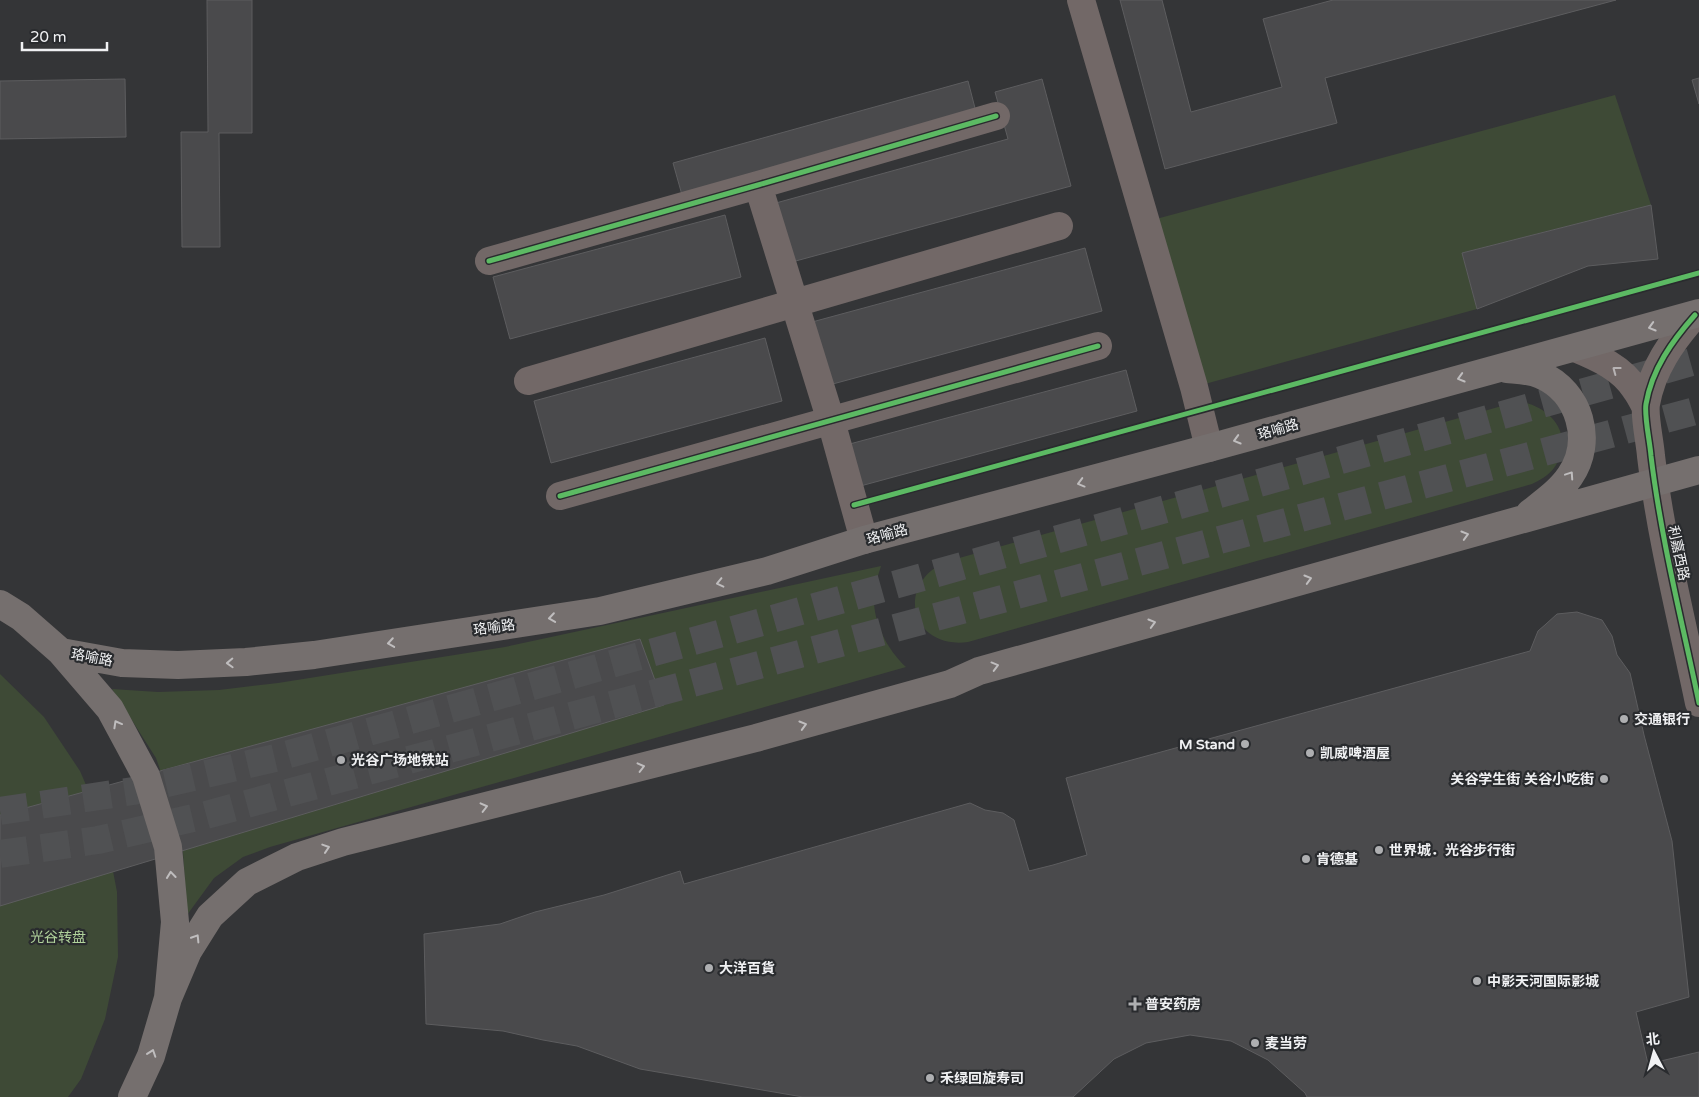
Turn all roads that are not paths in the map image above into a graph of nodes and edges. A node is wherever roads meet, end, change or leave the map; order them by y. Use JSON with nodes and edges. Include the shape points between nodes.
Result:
{"nodes":[{"id":1,"x":1082,"y":0,"type":"edge"},
{"id":2,"x":996,"y":116,"type":"dead end"},
{"id":3,"x":758,"y":186,"type":"junction"},
{"id":4,"x":1059,"y":226,"type":"dead end"},
{"id":5,"x":489,"y":261,"type":"dead end"},
{"id":6,"x":795,"y":304,"type":"junction"},
{"id":7,"x":1697,"y":314,"type":"edge"},
{"id":8,"x":1098,"y":346,"type":"dead end"},
{"id":9,"x":1575,"y":348,"type":"junction"},
{"id":10,"x":1497,"y":368,"type":"junction"},
{"id":11,"x":528,"y":381,"type":"dead end"},
{"id":12,"x":1645,"y":406,"type":"junction"},
{"id":13,"x":830,"y":421,"type":"junction"},
{"id":14,"x":1209,"y":448,"type":"junction"},
{"id":15,"x":1699,"y":470,"type":"edge"},
{"id":16,"x":1654,"y":482,"type":"junction"},
{"id":17,"x":560,"y":496,"type":"dead end"},
{"id":18,"x":1521,"y":520,"type":"junction"},
{"id":19,"x":864,"y":540,"type":"junction"},
{"id":20,"x":0,"y":604,"type":"edge"},
{"id":21,"x":61,"y":652,"type":"junction"},
{"id":22,"x":1699,"y":703,"type":"edge"},
{"id":23,"x":168,"y":998,"type":"junction"},
{"id":24,"x":132,"y":1097,"type":"edge"}],
"edges":[{"from":1,"to":14,"type":"street"},
{"from":2,"to":3,"type":"street"},
{"from":3,"to":5,"type":"street"},
{"from":3,"to":6,"type":"street"},
{"from":4,"to":6,"type":"street"},
{"from":6,"to":11,"type":"street"},
{"from":6,"to":13,"type":"street"},
{"from":7,"to":9,"type":"highway","name":"珞喻路","one_way":true},
{"from":7,"to":12,"type":"street","via":[[1678,334],[1657,368]]},
{"from":8,"to":13,"type":"street"},
{"from":9,"to":10,"type":"highway","name":"珞喻路"},
{"from":12,"to":9,"type":"street","one_way":true,"via":[[1635,387],[1622,374]]},
{"from":10,"to":14,"type":"highway","name":"珞喻路","one_way":true},
{"from":18,"to":10,"type":"highway","one_way":true,"via":[[1559,490],[1570,477],[1582,445],[1582,427],[1568,396],[1556,384],[1524,370]]},
{"from":12,"to":16,"type":"street","name":"利嘉西路"},
{"from":13,"to":17,"type":"street"},
{"from":13,"to":19,"type":"street"},
{"from":14,"to":19,"type":"highway","name":"珞喻路","one_way":true},
{"from":15,"to":16,"type":"highway"},
{"from":16,"to":18,"type":"highway"},
{"from":16,"to":22,"type":"street","name":"利嘉西路"},
{"from":23,"to":18,"type":"highway","one_way":true,"via":[[188,951],[210,916],[247,882],[296,857],[343,842],[756,738],[950,684],[979,670]]},
{"from":19,"to":21,"type":"highway","name":"珞喻路","one_way":true,"via":[[768,571],[600,611],[314,655],[178,665],[122,663]]},
{"from":20,"to":21,"type":"highway","via":[[21,617]]},
{"from":23,"to":21,"type":"highway","one_way":true,"via":[[175,922],[168,847],[146,776],[110,710]]},
{"from":24,"to":23,"type":"highway","one_way":true,"via":[[152,1056]]}]}
